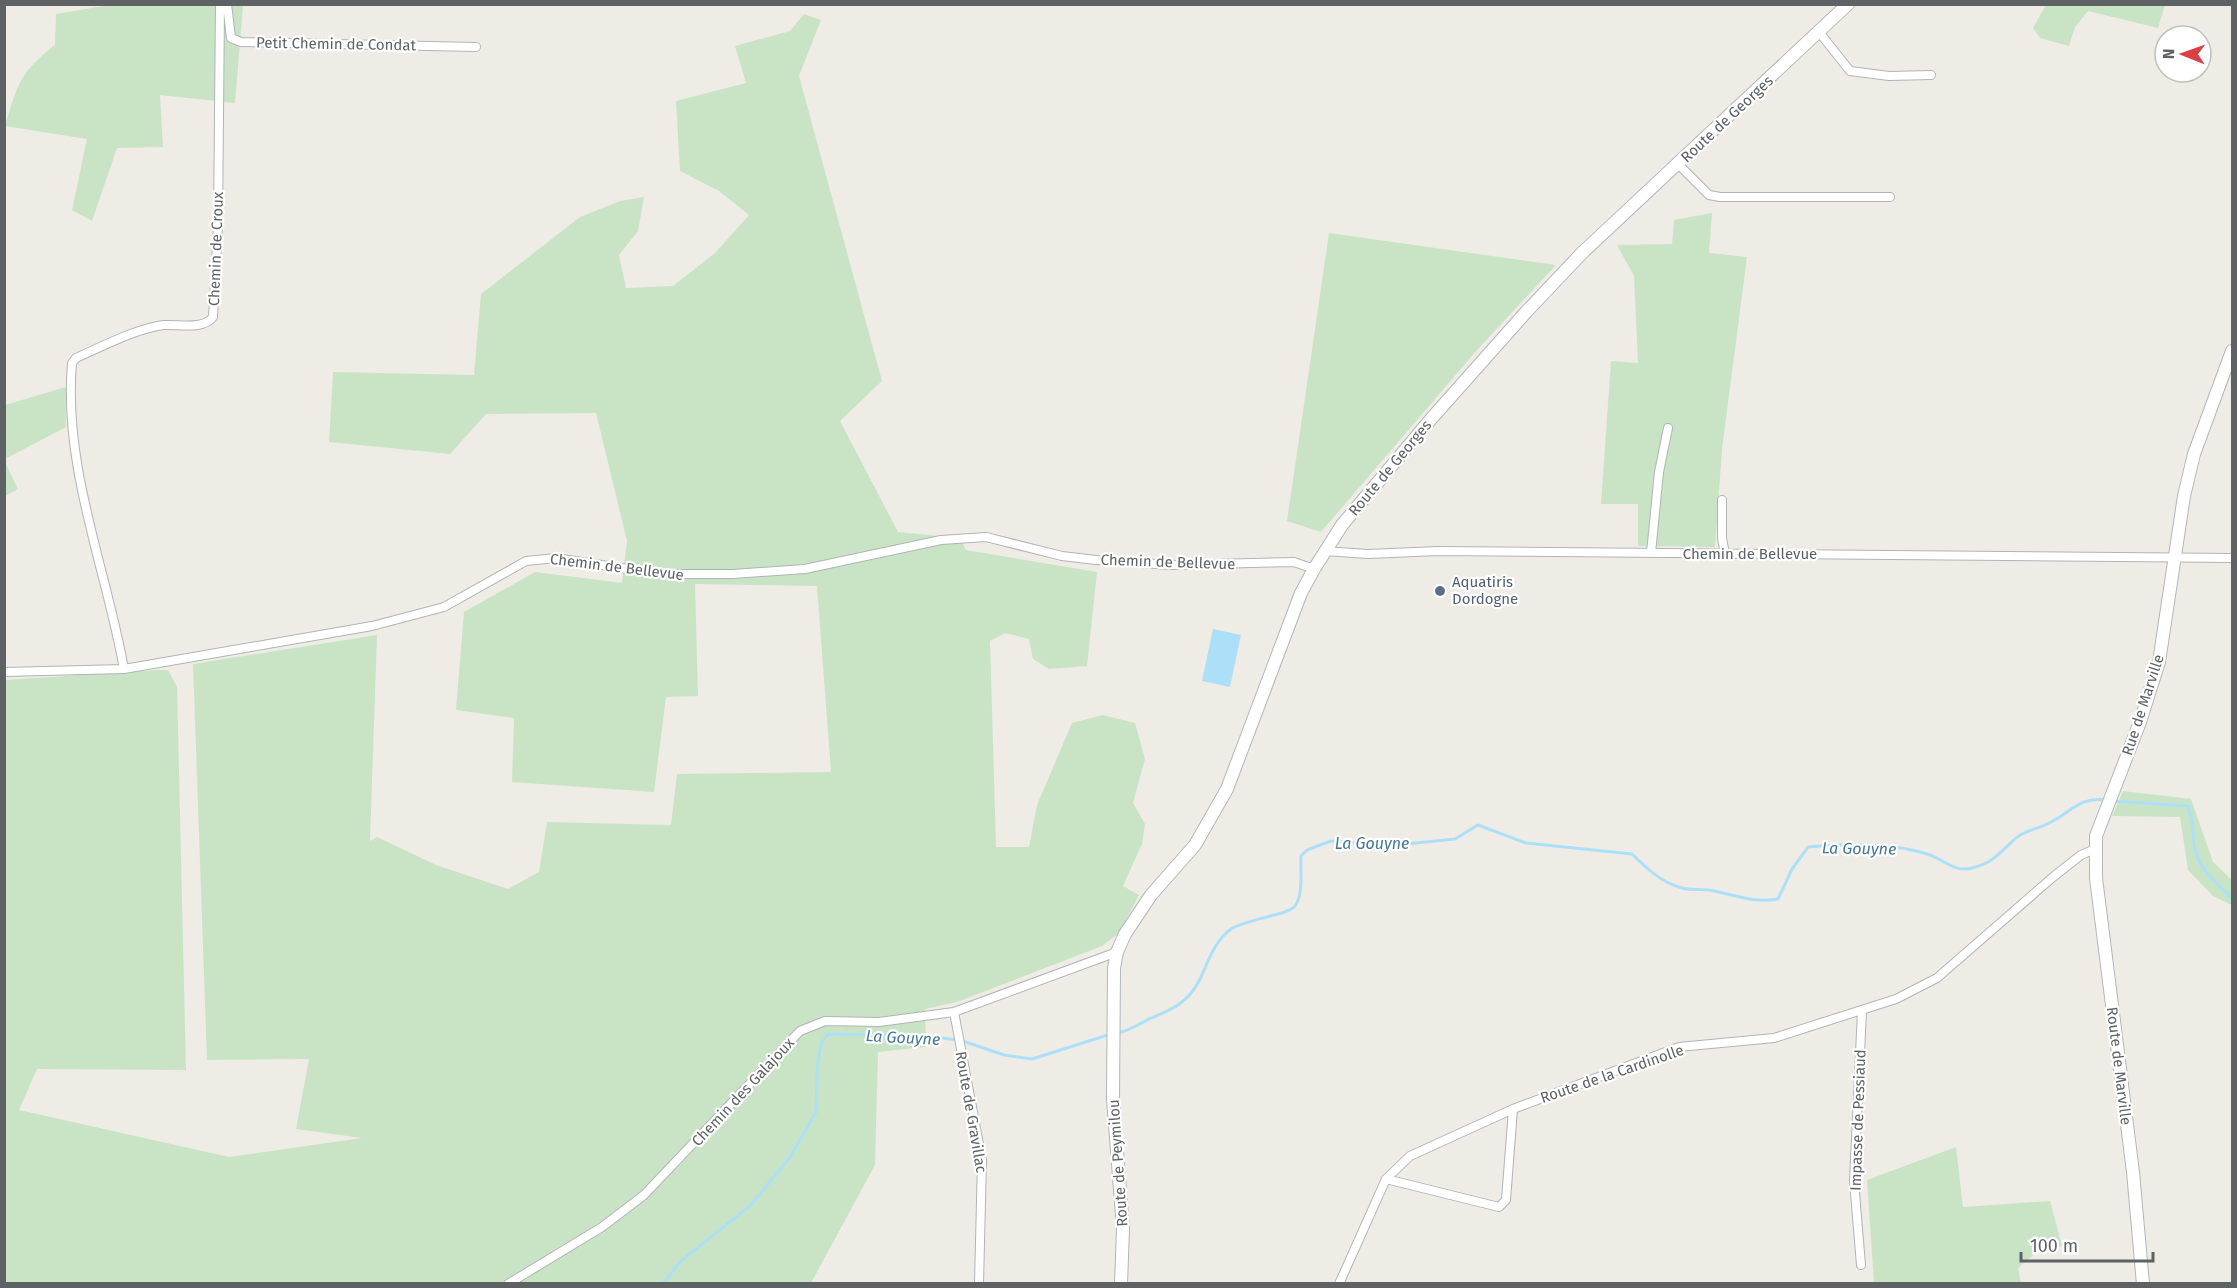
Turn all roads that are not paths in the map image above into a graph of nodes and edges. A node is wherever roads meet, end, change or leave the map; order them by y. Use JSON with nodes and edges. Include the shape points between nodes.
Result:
{"nodes":[{"id":1,"x":220,"y":4,"type":"edge"},
{"id":2,"x":227,"y":4,"type":"edge"},
{"id":3,"x":1848,"y":4,"type":"edge"},
{"id":4,"x":1819,"y":32,"type":"junction"},
{"id":5,"x":476,"y":47,"type":"dead end"},
{"id":6,"x":1931,"y":75,"type":"dead end"},
{"id":7,"x":1678,"y":164,"type":"junction"},
{"id":8,"x":1890,"y":197,"type":"dead end"},
{"id":9,"x":2232,"y":351,"type":"edge"},
{"id":10,"x":1668,"y":428,"type":"dead end"},
{"id":11,"x":1722,"y":500,"type":"dead end"},
{"id":12,"x":1324,"y":551,"type":"junction"},
{"id":13,"x":1651,"y":553,"type":"junction"},
{"id":14,"x":1725,"y":554,"type":"junction"},
{"id":15,"x":2175,"y":558,"type":"junction"},
{"id":16,"x":2232,"y":558,"type":"edge"},
{"id":17,"x":1314,"y":568,"type":"junction"},
{"id":18,"x":124,"y":669,"type":"junction"},
{"id":19,"x":4,"y":672,"type":"edge"},
{"id":20,"x":2095,"y":849,"type":"junction"},
{"id":21,"x":1117,"y":952,"type":"junction"},
{"id":22,"x":1862,"y":1011,"type":"junction"},
{"id":23,"x":954,"y":1012,"type":"junction"},
{"id":24,"x":1113,"y":1043,"type":"joint"},
{"id":25,"x":1513,"y":1109,"type":"junction"},
{"id":26,"x":1386,"y":1179,"type":"junction"},
{"id":27,"x":1861,"y":1266,"type":"dead end"},
{"id":28,"x":508,"y":1284,"type":"edge"},
{"id":29,"x":979,"y":1284,"type":"edge"},
{"id":30,"x":1121,"y":1284,"type":"edge"},
{"id":31,"x":1339,"y":1284,"type":"edge"},
{"id":32,"x":2143,"y":1284,"type":"edge"}],
"edges":[{"from":1,"to":18,"type":"street","name":"Chemin de Croux","via":[[213,317],[199,324],[148,328],[72,363],[70,408],[75,455]]},
{"from":2,"to":5,"type":"street","name":"Petit Chemin de Condat","via":[[231,38],[241,42]]},
{"from":3,"to":4,"type":"street","name":"Route de Georges"},
{"from":4,"to":6,"type":"street","via":[[1850,71],[1889,76]]},
{"from":4,"to":7,"type":"street","name":"Route de Georges"},
{"from":7,"to":8,"type":"street","via":[[1709,195],[1720,197]]},
{"from":7,"to":12,"type":"street","name":"Route de Georges","via":[[1582,253],[1527,311],[1431,419]]},
{"from":9,"to":15,"type":"street","name":"Rue de Marville","via":[[2194,454]]},
{"from":10,"to":13,"type":"street"},
{"from":11,"to":14,"type":"street"},
{"from":12,"to":13,"type":"street","name":"Chemin de Bellevue"},
{"from":12,"to":17,"type":"street","name":"Route de Georges"},
{"from":13,"to":14,"type":"street","name":"Chemin de Bellevue"},
{"from":14,"to":15,"type":"street","name":"Chemin de Bellevue"},
{"from":15,"to":16,"type":"street","name":"Chemin de Bellevue"},
{"from":15,"to":20,"type":"street","name":"Rue de Marville","via":[[2159,662],[2103,815]]},
{"from":17,"to":18,"type":"street","name":"Chemin de Bellevue","via":[[1294,562],[1172,565],[1096,560],[1062,556],[986,537],[941,540],[838,564],[752,573],[679,576],[540,558],[514,566],[444,607],[401,620]]},
{"from":17,"to":21,"type":"street","name":"Route de Georges","via":[[1281,640],[1227,789],[1195,845],[1151,895]]},
{"from":18,"to":19,"type":"street","name":"Chemin de Bellevue"},
{"from":20,"to":22,"type":"street","name":"Route de la Cardinolle","via":[[2053,877],[1937,978],[1918,990]]},
{"from":20,"to":32,"type":"street","name":"Route de Marville"},
{"from":21,"to":23,"type":"street","name":"Chemin des Galajoux"},
{"from":21,"to":24,"type":"street","name":"Route de Georges"},
{"from":22,"to":25,"type":"street","name":"Route de la Cardinolle","via":[[1774,1038],[1679,1047]]},
{"from":22,"to":27,"type":"street","name":"Impasse de Pessiaud","via":[[1854,1181]]},
{"from":23,"to":28,"type":"street","name":"Chemin des Galajoux","via":[[879,1022],[825,1021],[808,1026],[644,1195],[602,1227]]},
{"from":23,"to":29,"type":"street","name":"Route de Gravillac","via":[[983,1171]]},
{"from":24,"to":30,"type":"street","name":"Route de Peymilou"},
{"from":25,"to":26,"type":"street","name":"Route de la Cardinolle","via":[[1410,1156]]},
{"from":25,"to":26,"type":"street","via":[[1506,1200],[1499,1207]]},
{"from":26,"to":31,"type":"street","name":"Route de la Cardinolle"}]}
